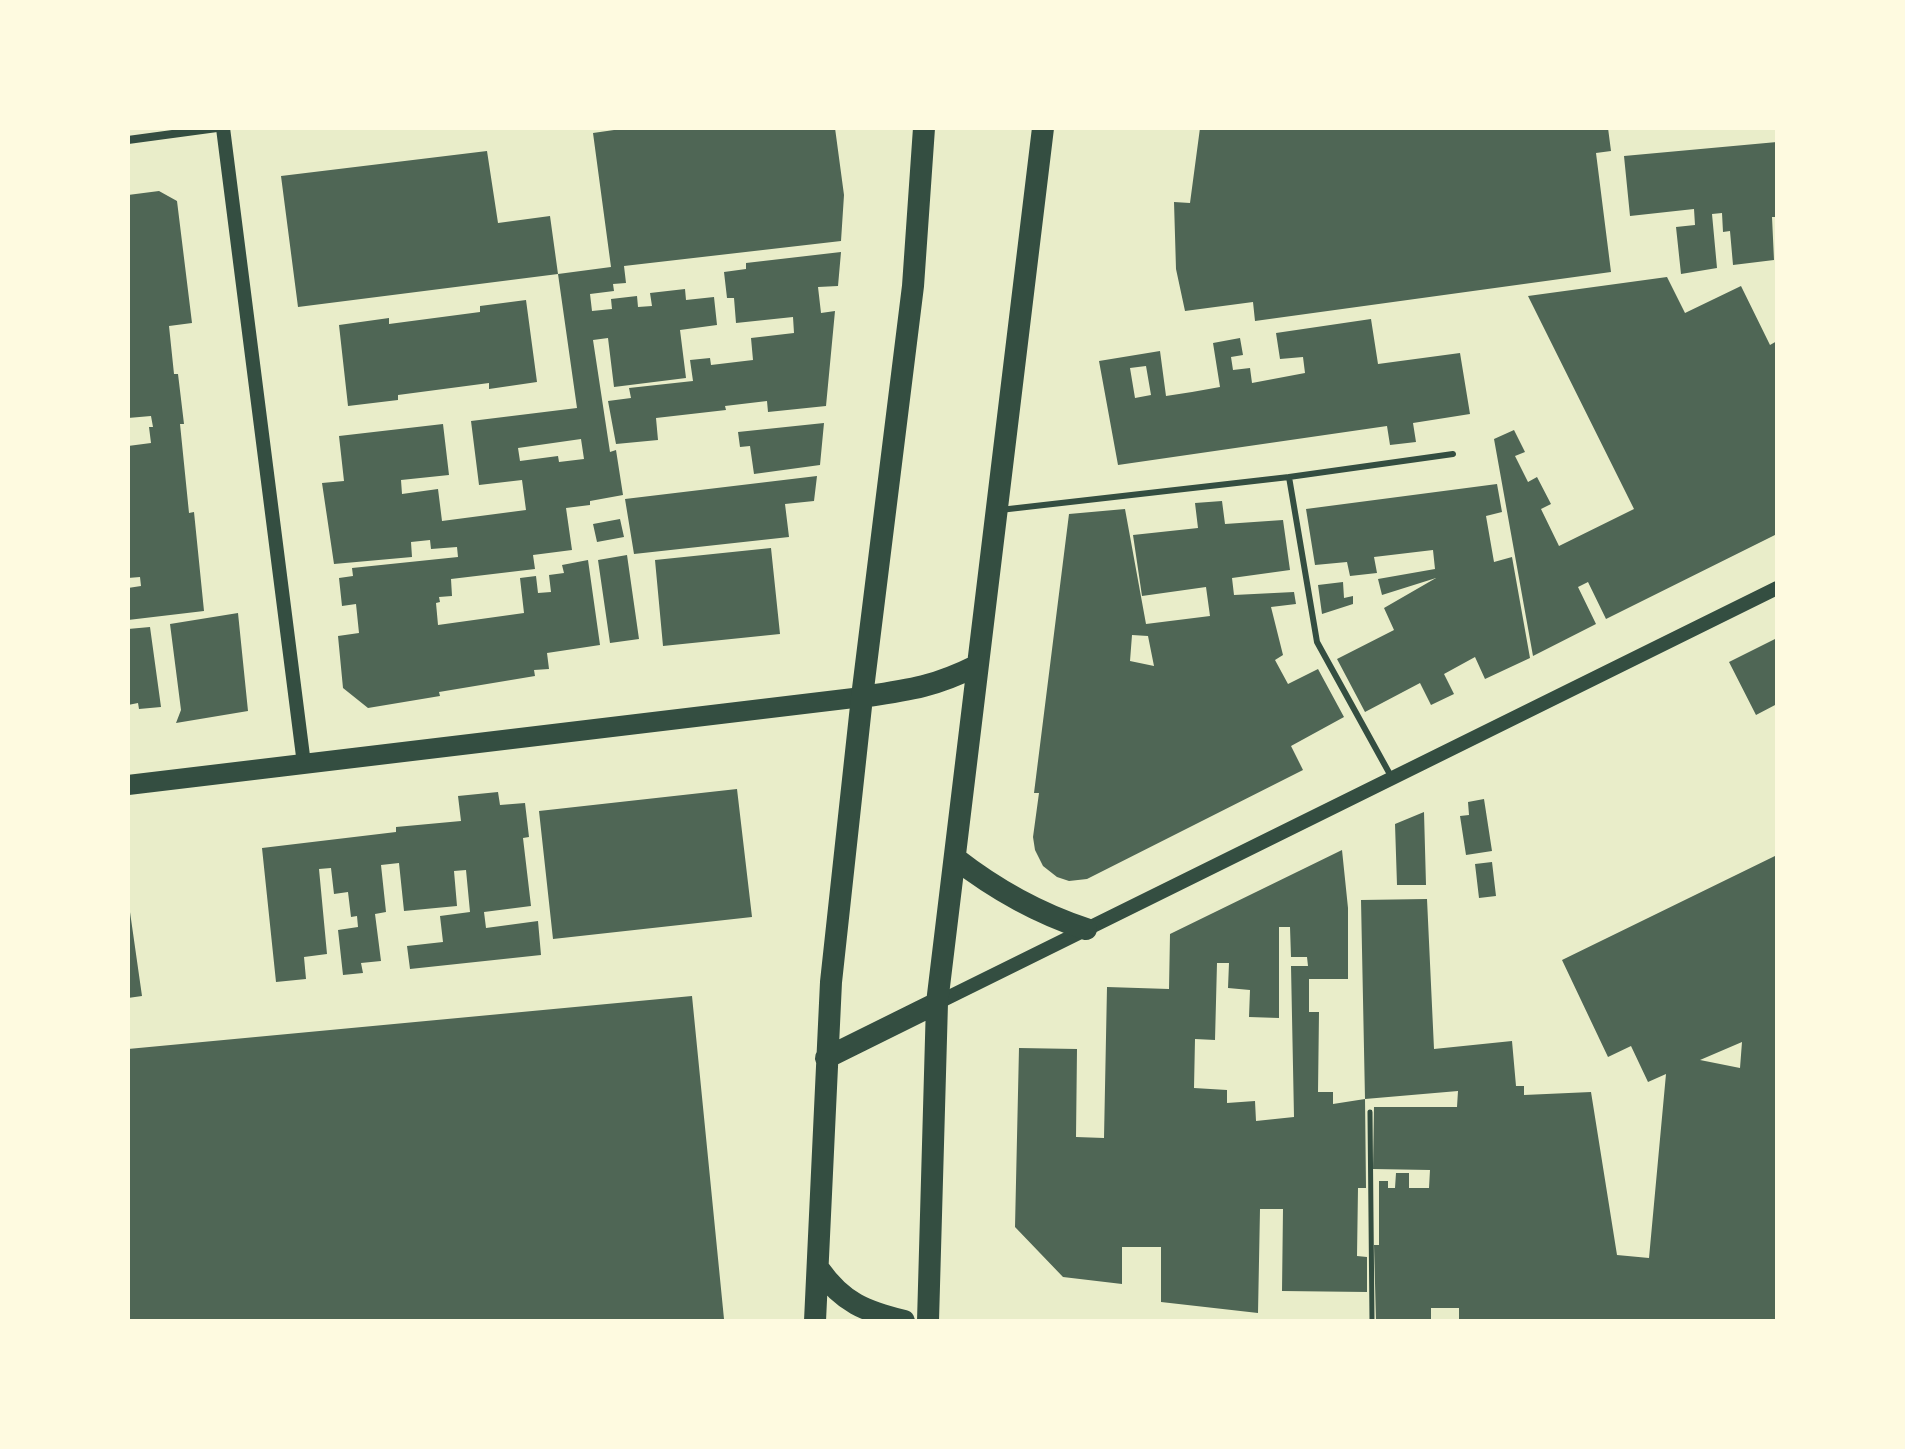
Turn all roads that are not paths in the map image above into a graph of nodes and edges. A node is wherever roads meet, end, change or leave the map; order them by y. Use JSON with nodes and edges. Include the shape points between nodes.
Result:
{"nodes":[{"id":1,"x":217,"y":128,"type":"edge"},
{"id":2,"x":223,"y":128,"type":"edge"},
{"id":3,"x":924,"y":128,"type":"edge"},
{"id":4,"x":1043,"y":128,"type":"edge"},
{"id":5,"x":128,"y":140,"type":"edge"},
{"id":6,"x":1453,"y":454,"type":"dead end"},
{"id":7,"x":1289,"y":477,"type":"junction"},
{"id":8,"x":997,"y":510,"type":"junction"},
{"id":9,"x":1777,"y":588,"type":"edge"},
{"id":10,"x":978,"y":665,"type":"junction"},
{"id":11,"x":862,"y":697,"type":"junction"},
{"id":12,"x":304,"y":764,"type":"junction"},
{"id":13,"x":1392,"y":778,"type":"junction"},
{"id":14,"x":128,"y":785,"type":"edge"},
{"id":15,"x":955,"y":858,"type":"junction"},
{"id":16,"x":1086,"y":929,"type":"junction"},
{"id":17,"x":937,"y":1003,"type":"junction"},
{"id":18,"x":826,"y":1058,"type":"junction"},
{"id":19,"x":819,"y":1269,"type":"junction"},
{"id":20,"x":815,"y":1321,"type":"edge"},
{"id":21,"x":904,"y":1321,"type":"edge"},
{"id":22,"x":928,"y":1321,"type":"edge"}],
"edges":[{"from":1,"to":5,"type":"street"},
{"from":2,"to":12,"type":"street"},
{"from":3,"to":11,"type":"highway","via":[[913,286]]},
{"from":4,"to":8,"type":"highway"},
{"from":6,"to":7,"type":"lane"},
{"from":7,"to":8,"type":"lane"},
{"from":7,"to":13,"type":"lane","via":[[1317,642]]},
{"from":8,"to":10,"type":"highway"},
{"from":9,"to":13,"type":"street"},
{"from":10,"to":11,"type":"highway","via":[[919,689]]},
{"from":10,"to":15,"type":"highway"},
{"from":11,"to":12,"type":"main road"},
{"from":11,"to":18,"type":"highway"},
{"from":12,"to":14,"type":"main road"},
{"from":13,"to":16,"type":"street"},
{"from":15,"to":16,"type":"highway","via":[[1025,906]]},
{"from":15,"to":17,"type":"highway"},
{"from":16,"to":17,"type":"street"},
{"from":17,"to":18,"type":"highway"},
{"from":17,"to":22,"type":"highway"},
{"from":18,"to":19,"type":"highway"},
{"from":19,"to":20,"type":"highway"},
{"from":19,"to":21,"type":"highway","via":[[849,1301]]}]}
